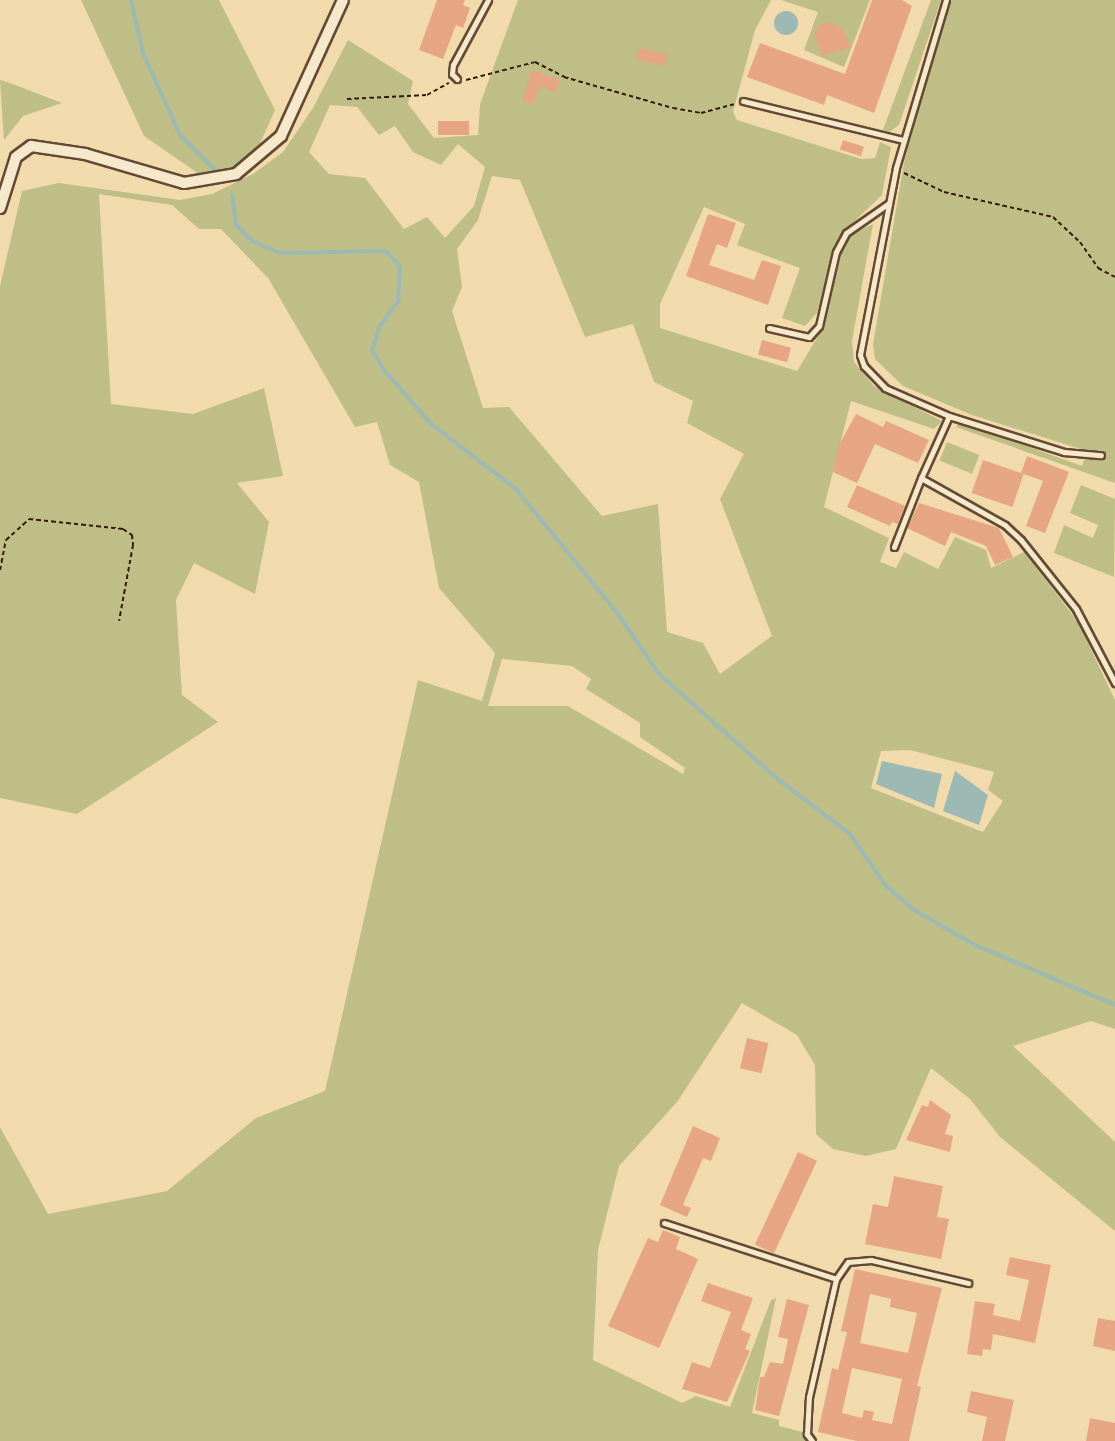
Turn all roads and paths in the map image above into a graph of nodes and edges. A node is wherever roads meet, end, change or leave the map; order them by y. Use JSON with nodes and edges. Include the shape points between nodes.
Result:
{"nodes":[{"id":1,"x":343,"y":0,"type":"edge"},
{"id":2,"x":488,"y":0,"type":"edge"},
{"id":3,"x":946,"y":0,"type":"edge"},
{"id":4,"x":457,"y":79,"type":"junction"},
{"id":5,"x":347,"y":99,"type":"dead end"},
{"id":6,"x":743,"y":101,"type":"joint"},
{"id":7,"x":903,"y":140,"type":"junction"},
{"id":8,"x":896,"y":168,"type":"junction"},
{"id":9,"x":889,"y":203,"type":"junction"},
{"id":10,"x":0,"y":208,"type":"edge"},
{"id":11,"x":1115,"y":277,"type":"edge"},
{"id":12,"x":769,"y":328,"type":"dead end"},
{"id":13,"x":949,"y":416,"type":"junction"},
{"id":14,"x":1101,"y":455,"type":"dead end"},
{"id":15,"x":921,"y":478,"type":"junction"},
{"id":16,"x":894,"y":547,"type":"dead end"},
{"id":17,"x":0,"y":570,"type":"edge"},
{"id":18,"x":119,"y":621,"type":"dead end"},
{"id":19,"x":1115,"y":683,"type":"edge"},
{"id":20,"x":664,"y":1223,"type":"dead end"},
{"id":21,"x":836,"y":1279,"type":"junction"},
{"id":22,"x":968,"y":1283,"type":"dead end"},
{"id":23,"x":812,"y":1441,"type":"edge"}],
"edges":[{"from":1,"to":10,"type":"street","via":[[281,136],[236,174],[184,183],[85,154],[31,146],[16,157]]},
{"from":2,"to":4,"type":"lane","via":[[453,65],[452,74]]},
{"from":3,"to":7,"type":"lane"},
{"from":4,"to":5,"type":"path","via":[[428,95]]},
{"from":4,"to":6,"type":"path","via":[[535,62],[564,77],[682,110],[711,112]]},
{"from":6,"to":7,"type":"lane"},
{"from":7,"to":8,"type":"lane"},
{"from":8,"to":9,"type":"lane"},
{"from":8,"to":11,"type":"path","via":[[944,192],[1053,218],[1080,242],[1098,268]]},
{"from":9,"to":12,"type":"lane","via":[[846,233],[836,252],[819,326],[809,337]]},
{"from":9,"to":13,"type":"lane","via":[[860,355],[876,382]]},
{"from":13,"to":14,"type":"lane","via":[[1065,452]]},
{"from":13,"to":15,"type":"lane"},
{"from":15,"to":16,"type":"lane"},
{"from":15,"to":19,"type":"lane","via":[[1005,525],[1021,540],[1076,609]]},
{"from":17,"to":18,"type":"path","via":[[6,540],[29,519],[123,529],[132,535],[133,545]]},
{"from":20,"to":21,"type":"lane"},
{"from":21,"to":22,"type":"lane","via":[[848,1263],[871,1260]]},
{"from":21,"to":23,"type":"lane","via":[[809,1397],[807,1434]]}]}
